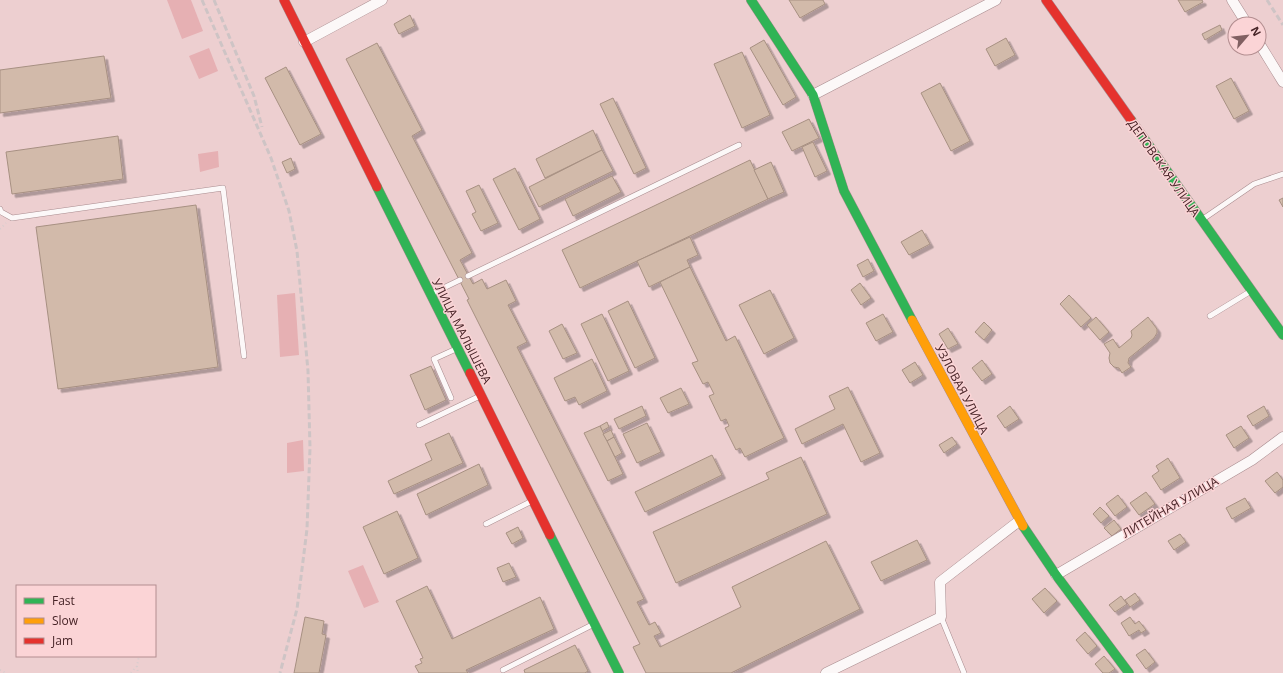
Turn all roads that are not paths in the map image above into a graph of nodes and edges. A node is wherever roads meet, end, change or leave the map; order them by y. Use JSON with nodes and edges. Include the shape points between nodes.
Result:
{"nodes":[{"id":1,"x":284,"y":0,"type":"edge"},
{"id":2,"x":382,"y":0,"type":"edge"},
{"id":3,"x":751,"y":0,"type":"edge"},
{"id":4,"x":996,"y":0,"type":"edge"},
{"id":5,"x":1046,"y":0,"type":"edge"},
{"id":6,"x":1232,"y":0,"type":"edge"},
{"id":7,"x":1242,"y":16,"type":"edge"},
{"id":8,"x":304,"y":42,"type":"junction"},
{"id":9,"x":1267,"y":56,"type":"edge"},
{"id":10,"x":1283,"y":82,"type":"edge"},
{"id":11,"x":813,"y":95,"type":"junction"},
{"id":12,"x":739,"y":145,"type":"dead end"},
{"id":13,"x":1283,"y":174,"type":"edge"},
{"id":14,"x":0,"y":209,"type":"edge"},
{"id":15,"x":1201,"y":220,"type":"junction"},
{"id":16,"x":468,"y":276,"type":"dead end"},
{"id":17,"x":460,"y":280,"type":"dead end"},
{"id":18,"x":1251,"y":290,"type":"junction"},
{"id":19,"x":430,"y":294,"type":"junction"},
{"id":20,"x":1210,"y":316,"type":"dead end"},
{"id":21,"x":1283,"y":335,"type":"edge"},
{"id":22,"x":457,"y":348,"type":"junction"},
{"id":23,"x":244,"y":356,"type":"dead end"},
{"id":24,"x":481,"y":396,"type":"junction"},
{"id":25,"x":451,"y":398,"type":"dead end"},
{"id":26,"x":419,"y":425,"type":"dead end"},
{"id":27,"x":1283,"y":437,"type":"edge"},
{"id":28,"x":533,"y":500,"type":"junction"},
{"id":29,"x":1019,"y":521,"type":"junction"},
{"id":30,"x":486,"y":524,"type":"dead end"},
{"id":31,"x":1056,"y":574,"type":"junction"},
{"id":32,"x":941,"y":617,"type":"junction"},
{"id":33,"x":595,"y":624,"type":"junction"},
{"id":34,"x":503,"y":670,"type":"dead end"},
{"id":35,"x":619,"y":673,"type":"edge"},
{"id":36,"x":826,"y":673,"type":"edge"},
{"id":37,"x":964,"y":673,"type":"edge"},
{"id":38,"x":1129,"y":673,"type":"edge"}],
"edges":[{"from":1,"to":8,"type":"street","name":"УЛИЦА МАЛЫШЕВА"},
{"from":2,"to":8,"type":"street"},
{"from":3,"to":11,"type":"street","name":"УЗЛОВАЯ УЛИЦА"},
{"from":4,"to":11,"type":"street"},
{"from":5,"to":15,"type":"street","name":"ДЕПОВСКАЯ УЛИЦА"},
{"from":6,"to":7,"type":"street"},
{"from":8,"to":19,"type":"street","name":"УЛИЦА МАЛЫШЕВА"},
{"from":9,"to":10,"type":"street"},
{"from":11,"to":29,"type":"street","name":"УЗЛОВАЯ УЛИЦА","via":[[844,191]]},
{"from":12,"to":16,"type":"lane"},
{"from":13,"to":15,"type":"lane","via":[[1254,184]]},
{"from":14,"to":23,"type":"lane","via":[[12,218],[223,188]]},
{"from":15,"to":18,"type":"street","name":"ДЕПОВСКАЯ УЛИЦА"},
{"from":17,"to":19,"type":"lane"},
{"from":18,"to":20,"type":"lane"},
{"from":18,"to":21,"type":"street","name":"ДЕПОВСКАЯ УЛИЦА"},
{"from":19,"to":22,"type":"street","name":"УЛИЦА МАЛЫШЕВА"},
{"from":22,"to":24,"type":"street","name":"УЛИЦА МАЛЫШЕВА"},
{"from":22,"to":25,"type":"lane","via":[[434,359]]},
{"from":24,"to":26,"type":"lane"},
{"from":24,"to":28,"type":"street","name":"УЛИЦА МАЛЫШЕВА"},
{"from":27,"to":31,"type":"street","name":"ЛИТЕЙНАЯ УЛИЦА","via":[[1252,460]]},
{"from":28,"to":30,"type":"lane"},
{"from":28,"to":33,"type":"street","name":"УЛИЦА МАЛЫШЕВА"},
{"from":29,"to":31,"type":"street","name":"УЗЛОВАЯ УЛИЦА"},
{"from":29,"to":32,"type":"street","via":[[940,582]]},
{"from":31,"to":38,"type":"street","name":"УЗЛОВАЯ УЛИЦА"},
{"from":32,"to":36,"type":"street"},
{"from":32,"to":37,"type":"lane"},
{"from":33,"to":34,"type":"lane"},
{"from":33,"to":35,"type":"street","name":"УЛИЦА МАЛЫШЕВА"}]}
